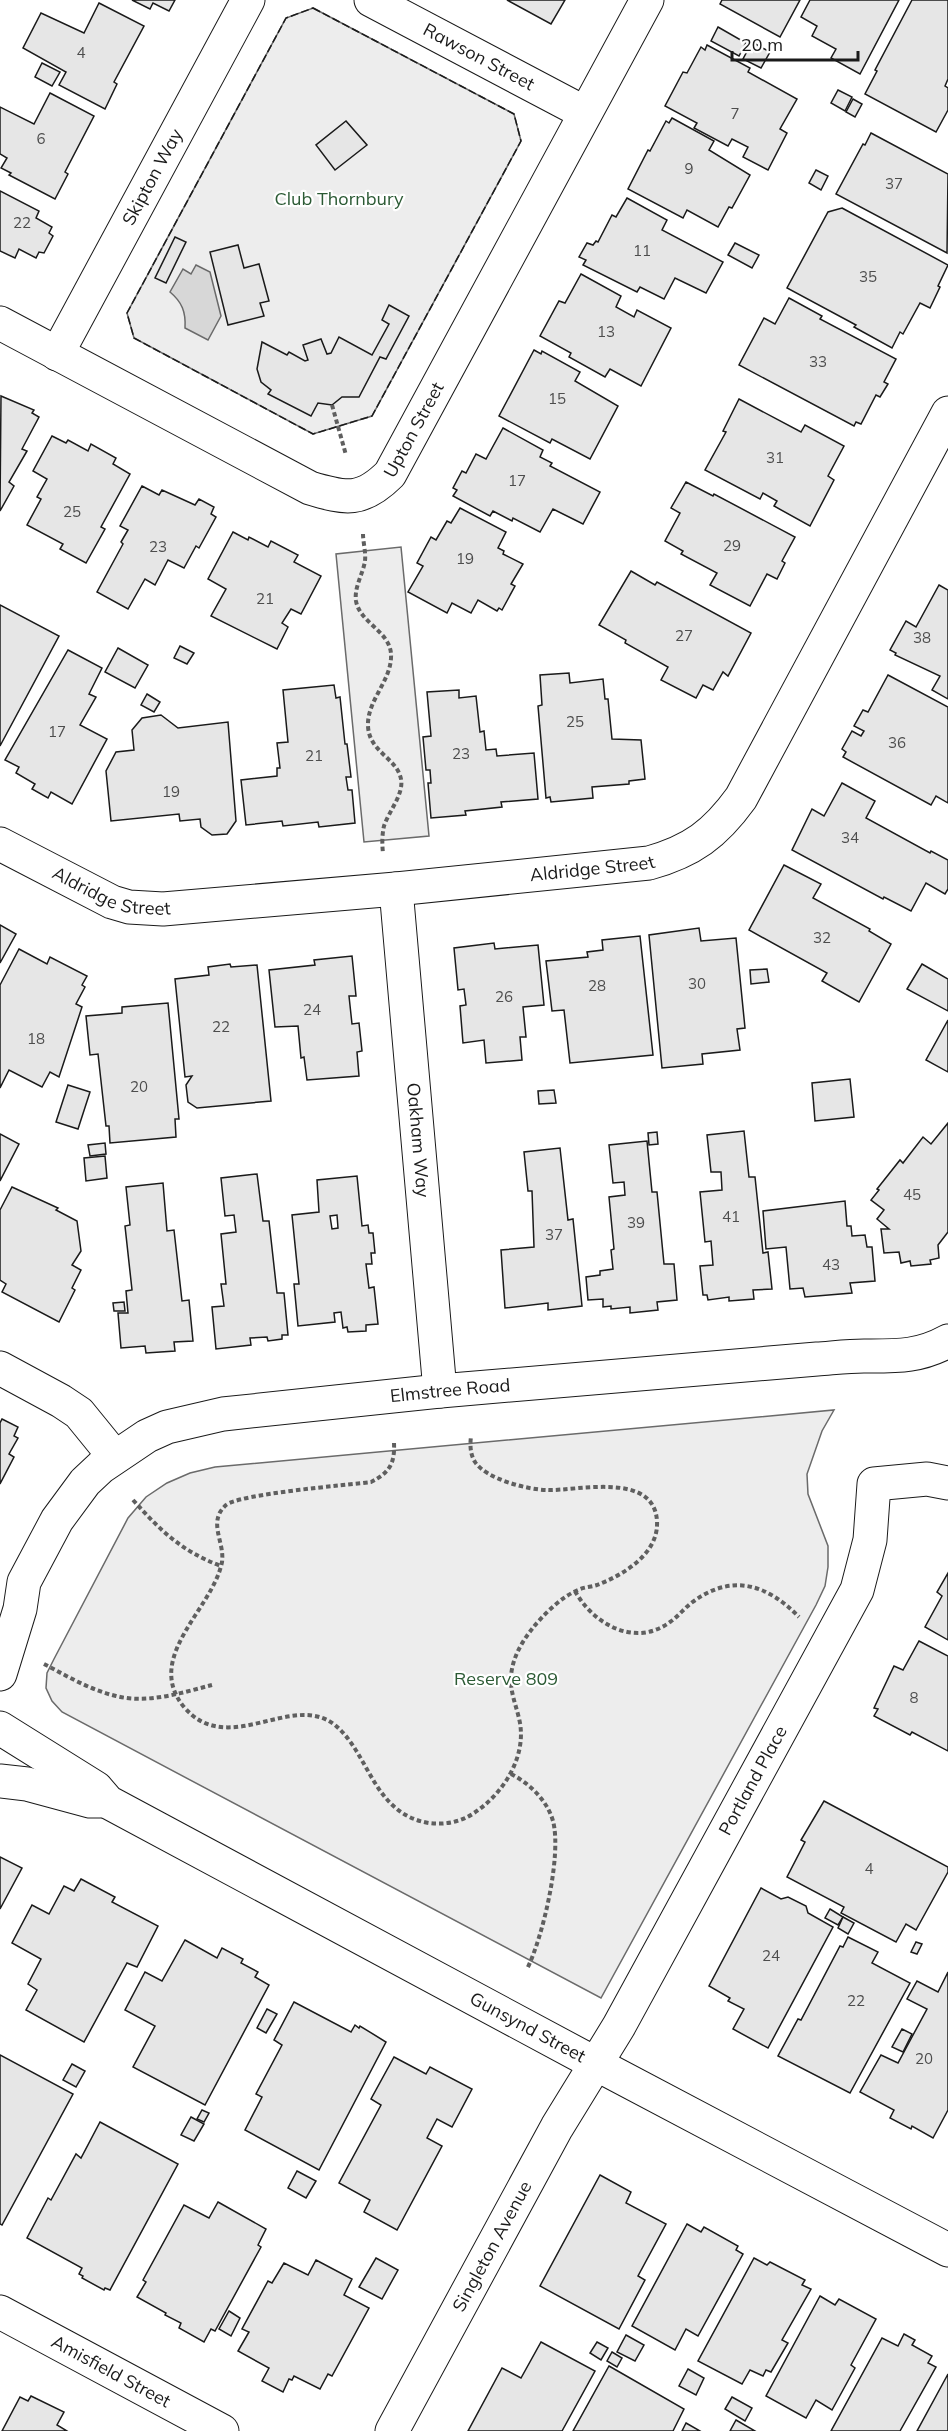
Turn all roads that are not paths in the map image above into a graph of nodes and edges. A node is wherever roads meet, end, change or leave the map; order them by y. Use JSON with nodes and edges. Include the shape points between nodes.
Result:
{"nodes":[{"id":1,"x":248,"y":0,"type":"edge"},
{"id":2,"x":371,"y":0,"type":"edge"},
{"id":3,"x":647,"y":0,"type":"edge"},
{"id":4,"x":585,"y":113,"type":"junction"},
{"id":5,"x":0,"y":324,"type":"edge"},
{"id":6,"x":57,"y":354,"type":"junction"},
{"id":7,"x":948,"y":413,"type":"edge"},
{"id":8,"x":0,"y":844,"type":"edge"},
{"id":9,"x":396,"y":889,"type":"junction"},
{"id":10,"x":948,"y":1341,"type":"edge"},
{"id":11,"x":0,"y":1368,"type":"edge"},
{"id":12,"x":440,"y":1391,"type":"junction"},
{"id":13,"x":114,"y":1456,"type":"junction"},
{"id":14,"x":948,"y":1483,"type":"edge"},
{"id":15,"x":12,"y":1592,"type":"edge"},
{"id":16,"x":0,"y":1674,"type":"edge"},
{"id":17,"x":0,"y":1728,"type":"edge"},
{"id":18,"x":0,"y":1781,"type":"edge"},
{"id":19,"x":108,"y":1802,"type":"junction"},
{"id":20,"x":596,"y":2064,"type":"junction"},
{"id":21,"x":948,"y":2250,"type":"edge"},
{"id":22,"x":0,"y":2312,"type":"edge"},
{"id":23,"x":222,"y":2431,"type":"edge"},
{"id":24,"x":392,"y":2431,"type":"edge"}],
"edges":[{"from":1,"to":6,"type":"street","name":"Skipton Way"},
{"from":2,"to":4,"type":"street","name":"Rawson Street"},
{"from":3,"to":4,"type":"street","name":"Upton Street"},
{"from":4,"to":6,"type":"street","name":"Upton Street","via":[[390,474],[375,489],[356,496],[334,496],[310,488]]},
{"from":5,"to":6,"type":"street","name":"Upton Street"},
{"from":7,"to":9,"type":"street","name":"Aldridge Street","via":[[741,798],[714,831],[684,852],[649,863]]},
{"from":8,"to":9,"type":"street","name":"Aldridge Street","via":[[97,896],[136,908]]},
{"from":9,"to":12,"type":"street","name":"Oakham Way"},
{"from":10,"to":12,"type":"street","name":"Elmstree Road","via":[[916,1354],[892,1357],[817,1359]]},
{"from":11,"to":13,"type":"street","via":[[79,1413]]},
{"from":12,"to":13,"type":"street","name":"Elmstree Road","via":[[223,1414],[167,1427]]},
{"from":13,"to":15,"type":"street","name":"Elmstree Road","via":[[70,1501]]},
{"from":14,"to":20,"type":"street","name":"Portland Place","via":[[927,1479],[874,1484],[870,1540],[857,1590]]},
{"from":15,"to":16,"type":"street","name":"Elmstree Road","via":[[20,1609]]},
{"from":17,"to":19,"type":"street","name":"Gunsynd Street","via":[[96,1788]]},
{"from":18,"to":19,"type":"street","name":"Gunsynd Street"},
{"from":19,"to":20,"type":"street","name":"Gunsynd Street"},
{"from":20,"to":21,"type":"street","name":"Gunsynd Street"},
{"from":20,"to":24,"type":"street","name":"Singleton Avenue","via":[[557,2127]]},
{"from":22,"to":23,"type":"street","name":"Amisfield Street"}]}
